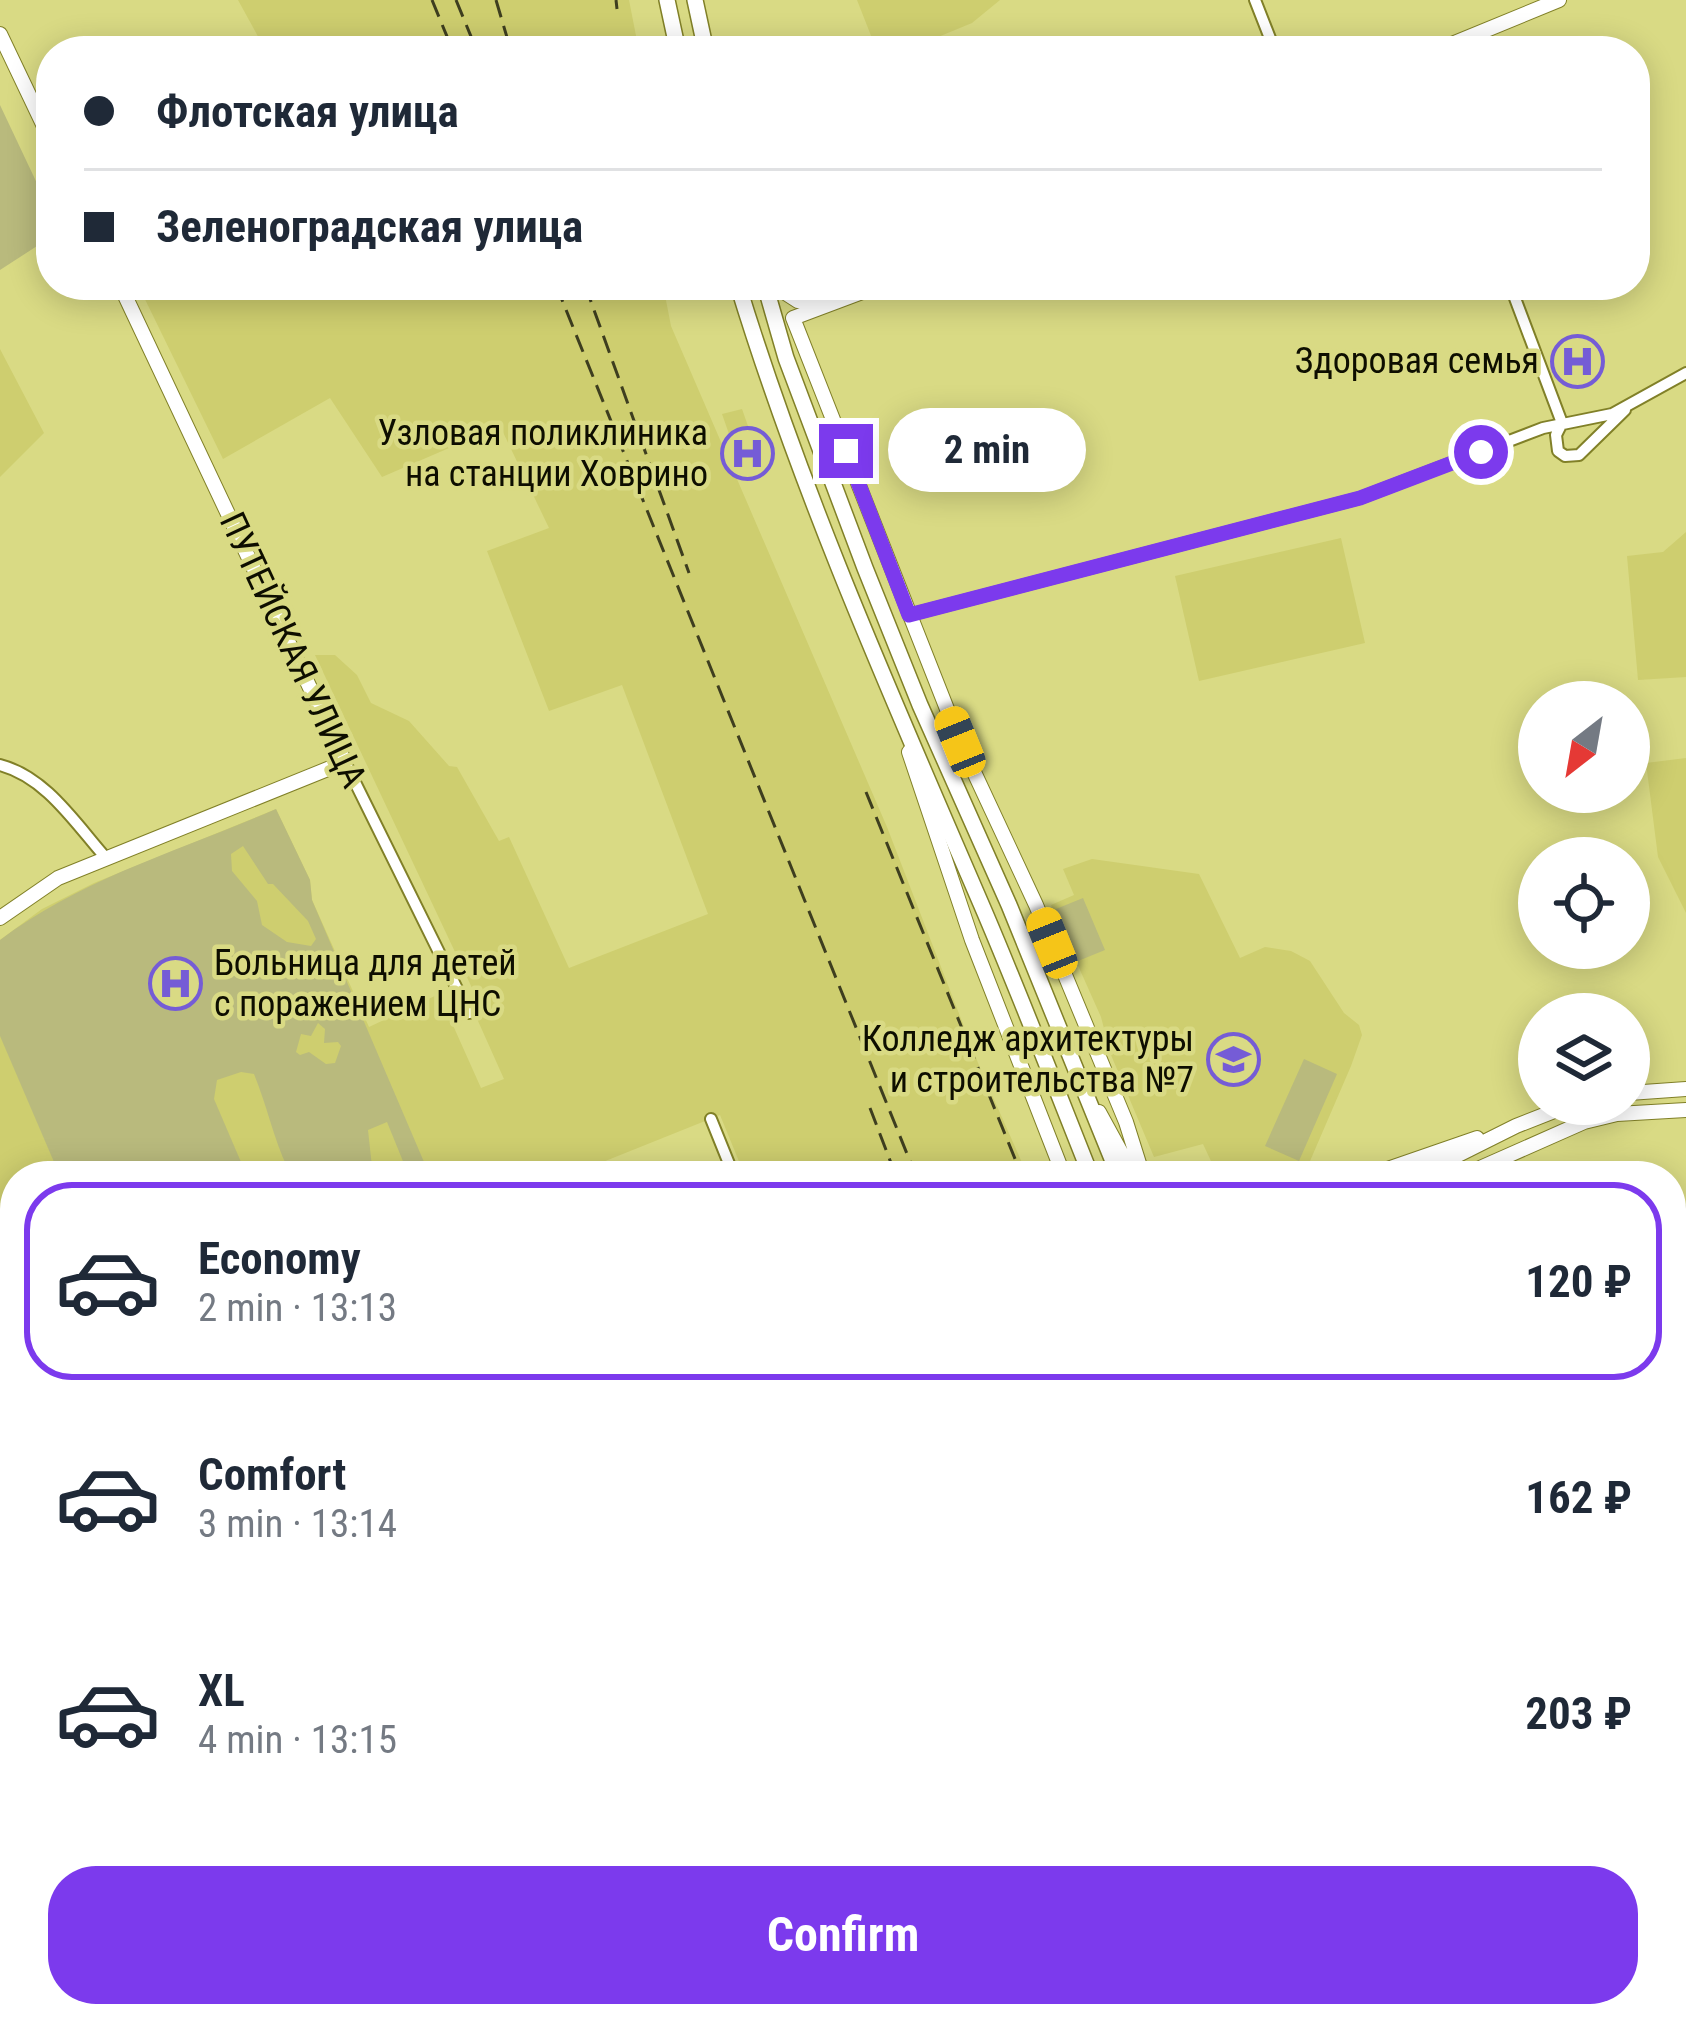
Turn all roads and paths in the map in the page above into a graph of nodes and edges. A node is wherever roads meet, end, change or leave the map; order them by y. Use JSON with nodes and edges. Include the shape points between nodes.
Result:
{"nodes":[{"id":1,"x":668,"y":0,"type":"edge"},
{"id":2,"x":698,"y":0,"type":"edge"},
{"id":3,"x":1255,"y":0,"type":"edge"},
{"id":4,"x":1558,"y":0,"type":"edge"},
{"id":5,"x":0,"y":34,"type":"edge"},
{"id":6,"x":676,"y":36,"type":"edge"},
{"id":7,"x":706,"y":36,"type":"edge"},
{"id":8,"x":707,"y":36,"type":"edge"},
{"id":9,"x":1269,"y":36,"type":"edge"},
{"id":10,"x":1471,"y":36,"type":"edge"},
{"id":11,"x":36,"y":110,"type":"edge"},
{"id":12,"x":127,"y":300,"type":"edge"},
{"id":13,"x":743,"y":300,"type":"edge"},
{"id":14,"x":769,"y":300,"type":"edge"},
{"id":15,"x":787,"y":300,"type":"edge"},
{"id":16,"x":795,"y":300,"type":"edge"},
{"id":17,"x":843,"y":300,"type":"edge"},
{"id":18,"x":1516,"y":300,"type":"edge"},
{"id":19,"x":833,"y":304,"type":"junction"},
{"id":20,"x":793,"y":318,"type":"junction"},
{"id":21,"x":1686,"y":373,"type":"edge"},
{"id":22,"x":1629,"y":405,"type":"junction"},
{"id":23,"x":1562,"y":423,"type":"junction"},
{"id":24,"x":909,"y":615,"type":"junction"},
{"id":25,"x":896,"y":713,"type":"junction"},
{"id":26,"x":344,"y":762,"type":"junction"},
{"id":27,"x":0,"y":765,"type":"edge"},
{"id":28,"x":106,"y":858,"type":"junction"},
{"id":29,"x":0,"y":918,"type":"edge"},
{"id":30,"x":470,"y":1013,"type":"dead end"},
{"id":31,"x":1055,"y":1021,"type":"junction"},
{"id":32,"x":1686,"y":1090,"type":"edge"},
{"id":33,"x":1650,"y":1092,"type":"edge"},
{"id":34,"x":1686,"y":1110,"type":"edge"},
{"id":35,"x":711,"y":1119,"type":"dead end"},
{"id":36,"x":1516,"y":1126,"type":"joint"},
{"id":37,"x":1566,"y":1128,"type":"junction"},
{"id":38,"x":728,"y":1161,"type":"edge"},
{"id":39,"x":1058,"y":1161,"type":"edge"},
{"id":40,"x":1085,"y":1161,"type":"edge"},
{"id":41,"x":1113,"y":1161,"type":"edge"},
{"id":42,"x":1131,"y":1161,"type":"edge"},
{"id":43,"x":1135,"y":1161,"type":"edge"},
{"id":44,"x":1403,"y":1161,"type":"edge"},
{"id":45,"x":1446,"y":1161,"type":"edge"},
{"id":46,"x":1494,"y":1161,"type":"edge"},
{"id":47,"x":1510,"y":1161,"type":"edge"}],
"edges":[{"from":1,"to":6,"type":"main road"},
{"from":2,"to":7,"type":"main road"},
{"from":2,"to":8,"type":"street"},
{"from":3,"to":9,"type":"street"},
{"from":4,"to":10,"type":"street"},
{"from":5,"to":11,"type":"street"},
{"from":12,"to":26,"type":"street","name":"ПУТЕЙСКАЯ УЛИЦА"},
{"from":13,"to":25,"type":"main road"},
{"from":14,"to":31,"type":"main road","via":[[920,705]]},
{"from":15,"to":20,"type":"street"},
{"from":16,"to":19,"type":"street"},
{"from":17,"to":19,"type":"street"},
{"from":18,"to":23,"type":"street"},
{"from":19,"to":20,"type":"street"},
{"from":20,"to":24,"type":"street"},
{"from":21,"to":22,"type":"street"},
{"from":22,"to":23,"type":"street"},
{"from":22,"to":23,"type":"street","via":[[1579,455],[1558,451]]},
{"from":23,"to":24,"type":"street","via":[[1360,498]]},
{"from":24,"to":43,"type":"street","via":[[1036,905]]},
{"from":25,"to":39,"type":"street"},
{"from":25,"to":40,"type":"main road"},
{"from":26,"to":28,"type":"street"},
{"from":26,"to":30,"type":"street","name":"ПУТЕЙСКАЯ УЛИЦА"},
{"from":27,"to":28,"type":"street","via":[[39,784]]},
{"from":28,"to":29,"type":"street","via":[[47,884]]},
{"from":31,"to":41,"type":"main road"},
{"from":31,"to":42,"type":"street"},
{"from":32,"to":33,"type":"street"},
{"from":34,"to":37,"type":"street"},
{"from":35,"to":38,"type":"street"},
{"from":36,"to":44,"type":"street"},
{"from":36,"to":45,"type":"street"},
{"from":37,"to":46,"type":"street"},
{"from":37,"to":47,"type":"street"}]}
